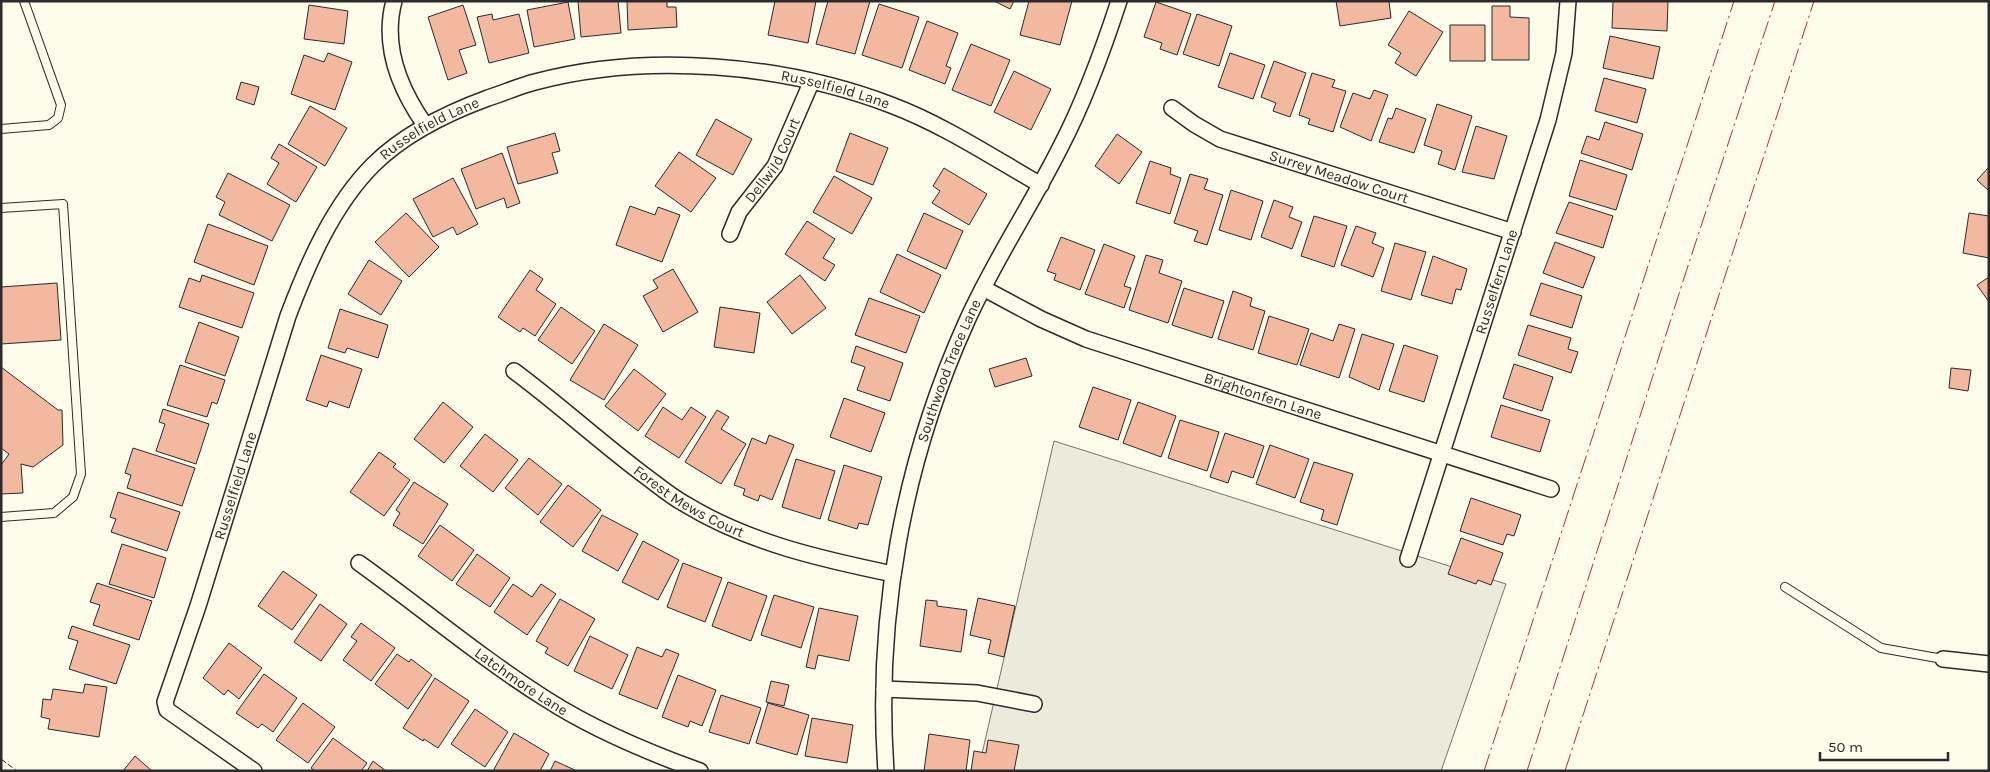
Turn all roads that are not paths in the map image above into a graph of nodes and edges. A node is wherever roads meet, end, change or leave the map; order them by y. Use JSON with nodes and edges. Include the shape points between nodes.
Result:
{"nodes":[{"id":1,"x":24,"y":1,"type":"edge"},
{"id":2,"x":394,"y":1,"type":"edge"},
{"id":3,"x":1119,"y":1,"type":"edge"},
{"id":4,"x":1568,"y":1,"type":"edge"},
{"id":5,"x":811,"y":83,"type":"junction"},
{"id":6,"x":1172,"y":108,"type":"dead end"},
{"id":7,"x":425,"y":125,"type":"junction"},
{"id":8,"x":1,"y":129,"type":"edge"},
{"id":9,"x":1040,"y":185,"type":"junction"},
{"id":10,"x":1,"y":208,"type":"edge"},
{"id":11,"x":1513,"y":232,"type":"junction"},
{"id":12,"x":730,"y":234,"type":"dead end"},
{"id":13,"x":983,"y":288,"type":"junction"},
{"id":14,"x":514,"y":371,"type":"dead end"},
{"id":15,"x":1442,"y":453,"type":"junction"},
{"id":16,"x":1551,"y":489,"type":"dead end"},
{"id":17,"x":1,"y":517,"type":"edge"},
{"id":18,"x":1408,"y":559,"type":"dead end"},
{"id":19,"x":359,"y":563,"type":"dead end"},
{"id":20,"x":893,"y":574,"type":"junction"},
{"id":21,"x":1785,"y":587,"type":"dead end"},
{"id":22,"x":1944,"y":659,"type":"joint"},
{"id":23,"x":1989,"y":664,"type":"edge"},
{"id":24,"x":884,"y":689,"type":"junction"},
{"id":25,"x":1034,"y":704,"type":"dead end"},
{"id":26,"x":254,"y":771,"type":"edge"},
{"id":27,"x":700,"y":771,"type":"edge"},
{"id":28,"x":886,"y":771,"type":"edge"}],
"edges":[{"from":1,"to":8,"type":"lane","via":[[61,105],[58,118],[48,125]]},
{"from":2,"to":7,"type":"street","via":[[391,53],[408,101]]},
{"from":3,"to":9,"type":"street","name":"Southwood Trace Lane","via":[[1084,98]]},
{"from":4,"to":11,"type":"street","name":"Russelfern Lane","via":[[1560,74]]},
{"from":5,"to":7,"type":"street","name":"Russelfield Lane","via":[[722,67],[676,66],[580,73],[533,82]]},
{"from":5,"to":9,"type":"street","name":"Russelfield Lane","via":[[870,98],[928,120]]},
{"from":5,"to":12,"type":"street","name":"Dellwild Court","via":[[775,166],[739,212]]},
{"from":6,"to":11,"type":"street","name":"Surrey Meadow Court","via":[[1220,139]]},
{"from":7,"to":26,"type":"street","name":"Russelfield Lane","via":[[374,163],[360,179],[328,227],[305,272],[165,702],[167,710]]},
{"from":9,"to":13,"type":"street","name":"Southwood Trace Lane"},
{"from":10,"to":17,"type":"lane","via":[[63,204],[81,474],[74,497],[54,512]]},
{"from":11,"to":15,"type":"street","name":"Russelfern Lane"},
{"from":13,"to":15,"type":"street","name":"Brightonfern Lane","via":[[1086,339]]},
{"from":13,"to":20,"type":"street","name":"Southwood Trace Lane","via":[[944,375],[928,420],[908,494]]},
{"from":14,"to":20,"type":"street","name":"Forest Mews Court","via":[[628,463],[701,514],[799,553]]},
{"from":15,"to":16,"type":"street","name":"Brightonfern Lane"},
{"from":15,"to":18,"type":"street","name":"Russelfern Lane"},
{"from":19,"to":27,"type":"street","name":"Latchmore Lane","via":[[545,699],[628,743]]},
{"from":20,"to":24,"type":"street","name":"Southwood Trace Lane"},
{"from":21,"to":22,"type":"lane","via":[[1881,648]]},
{"from":22,"to":23,"type":"street"},
{"from":24,"to":25,"type":"street","via":[[977,693]]},
{"from":24,"to":28,"type":"street","name":"Southwood Trace Lane"}]}
